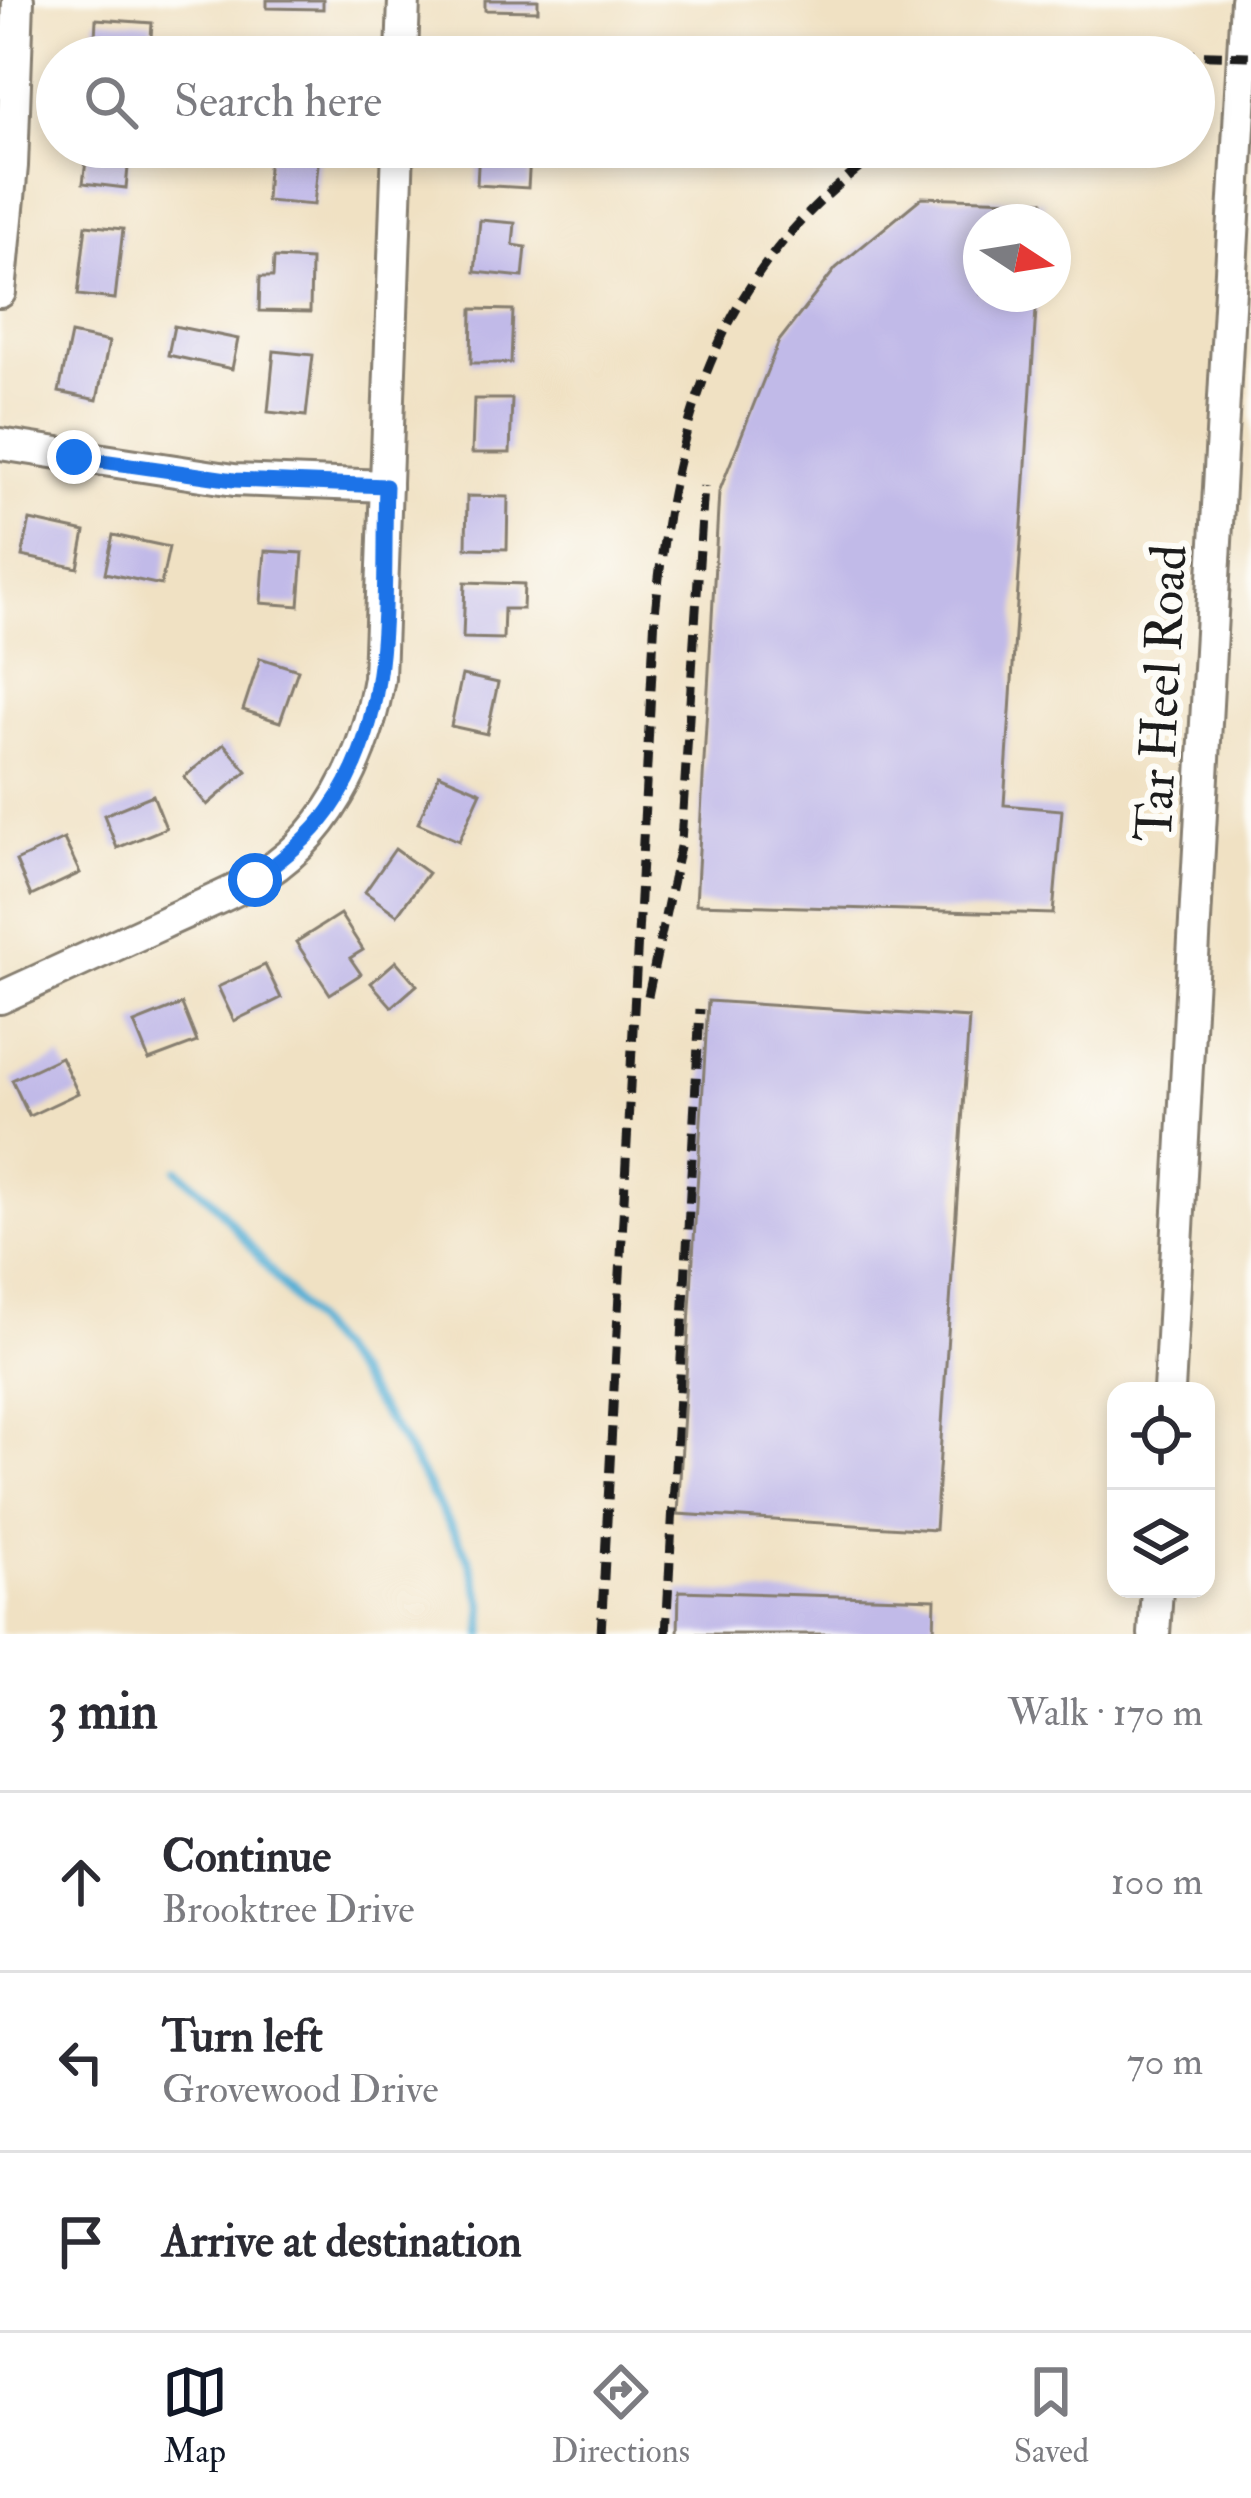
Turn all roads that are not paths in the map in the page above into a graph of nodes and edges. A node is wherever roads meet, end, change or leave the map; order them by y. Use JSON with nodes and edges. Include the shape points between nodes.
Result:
{"nodes":[{"id":1,"x":18,"y":0,"type":"edge"},
{"id":2,"x":404,"y":0,"type":"edge"},
{"id":3,"x":1246,"y":0,"type":"edge"},
{"id":4,"x":403,"y":36,"type":"edge"},
{"id":5,"x":397,"y":168,"type":"edge"},
{"id":6,"x":0,"y":292,"type":"edge"},
{"id":7,"x":0,"y":443,"type":"edge"},
{"id":8,"x":386,"y":486,"type":"junction"},
{"id":9,"x":0,"y":998,"type":"edge"},
{"id":10,"x":1169,"y":1382,"type":"edge"},
{"id":11,"x":1156,"y":1598,"type":"edge"},
{"id":12,"x":1154,"y":1634,"type":"edge"}],
"edges":[{"from":1,"to":6,"type":"street"},
{"from":2,"to":4,"type":"street"},
{"from":3,"to":10,"type":"street","name":"Tar Heel Road"},
{"from":5,"to":8,"type":"street"},
{"from":7,"to":8,"type":"street","via":[[234,480]]},
{"from":8,"to":9,"type":"street","via":[[376,700],[358,760],[328,814],[255,880]]},
{"from":11,"to":12,"type":"street"}]}
